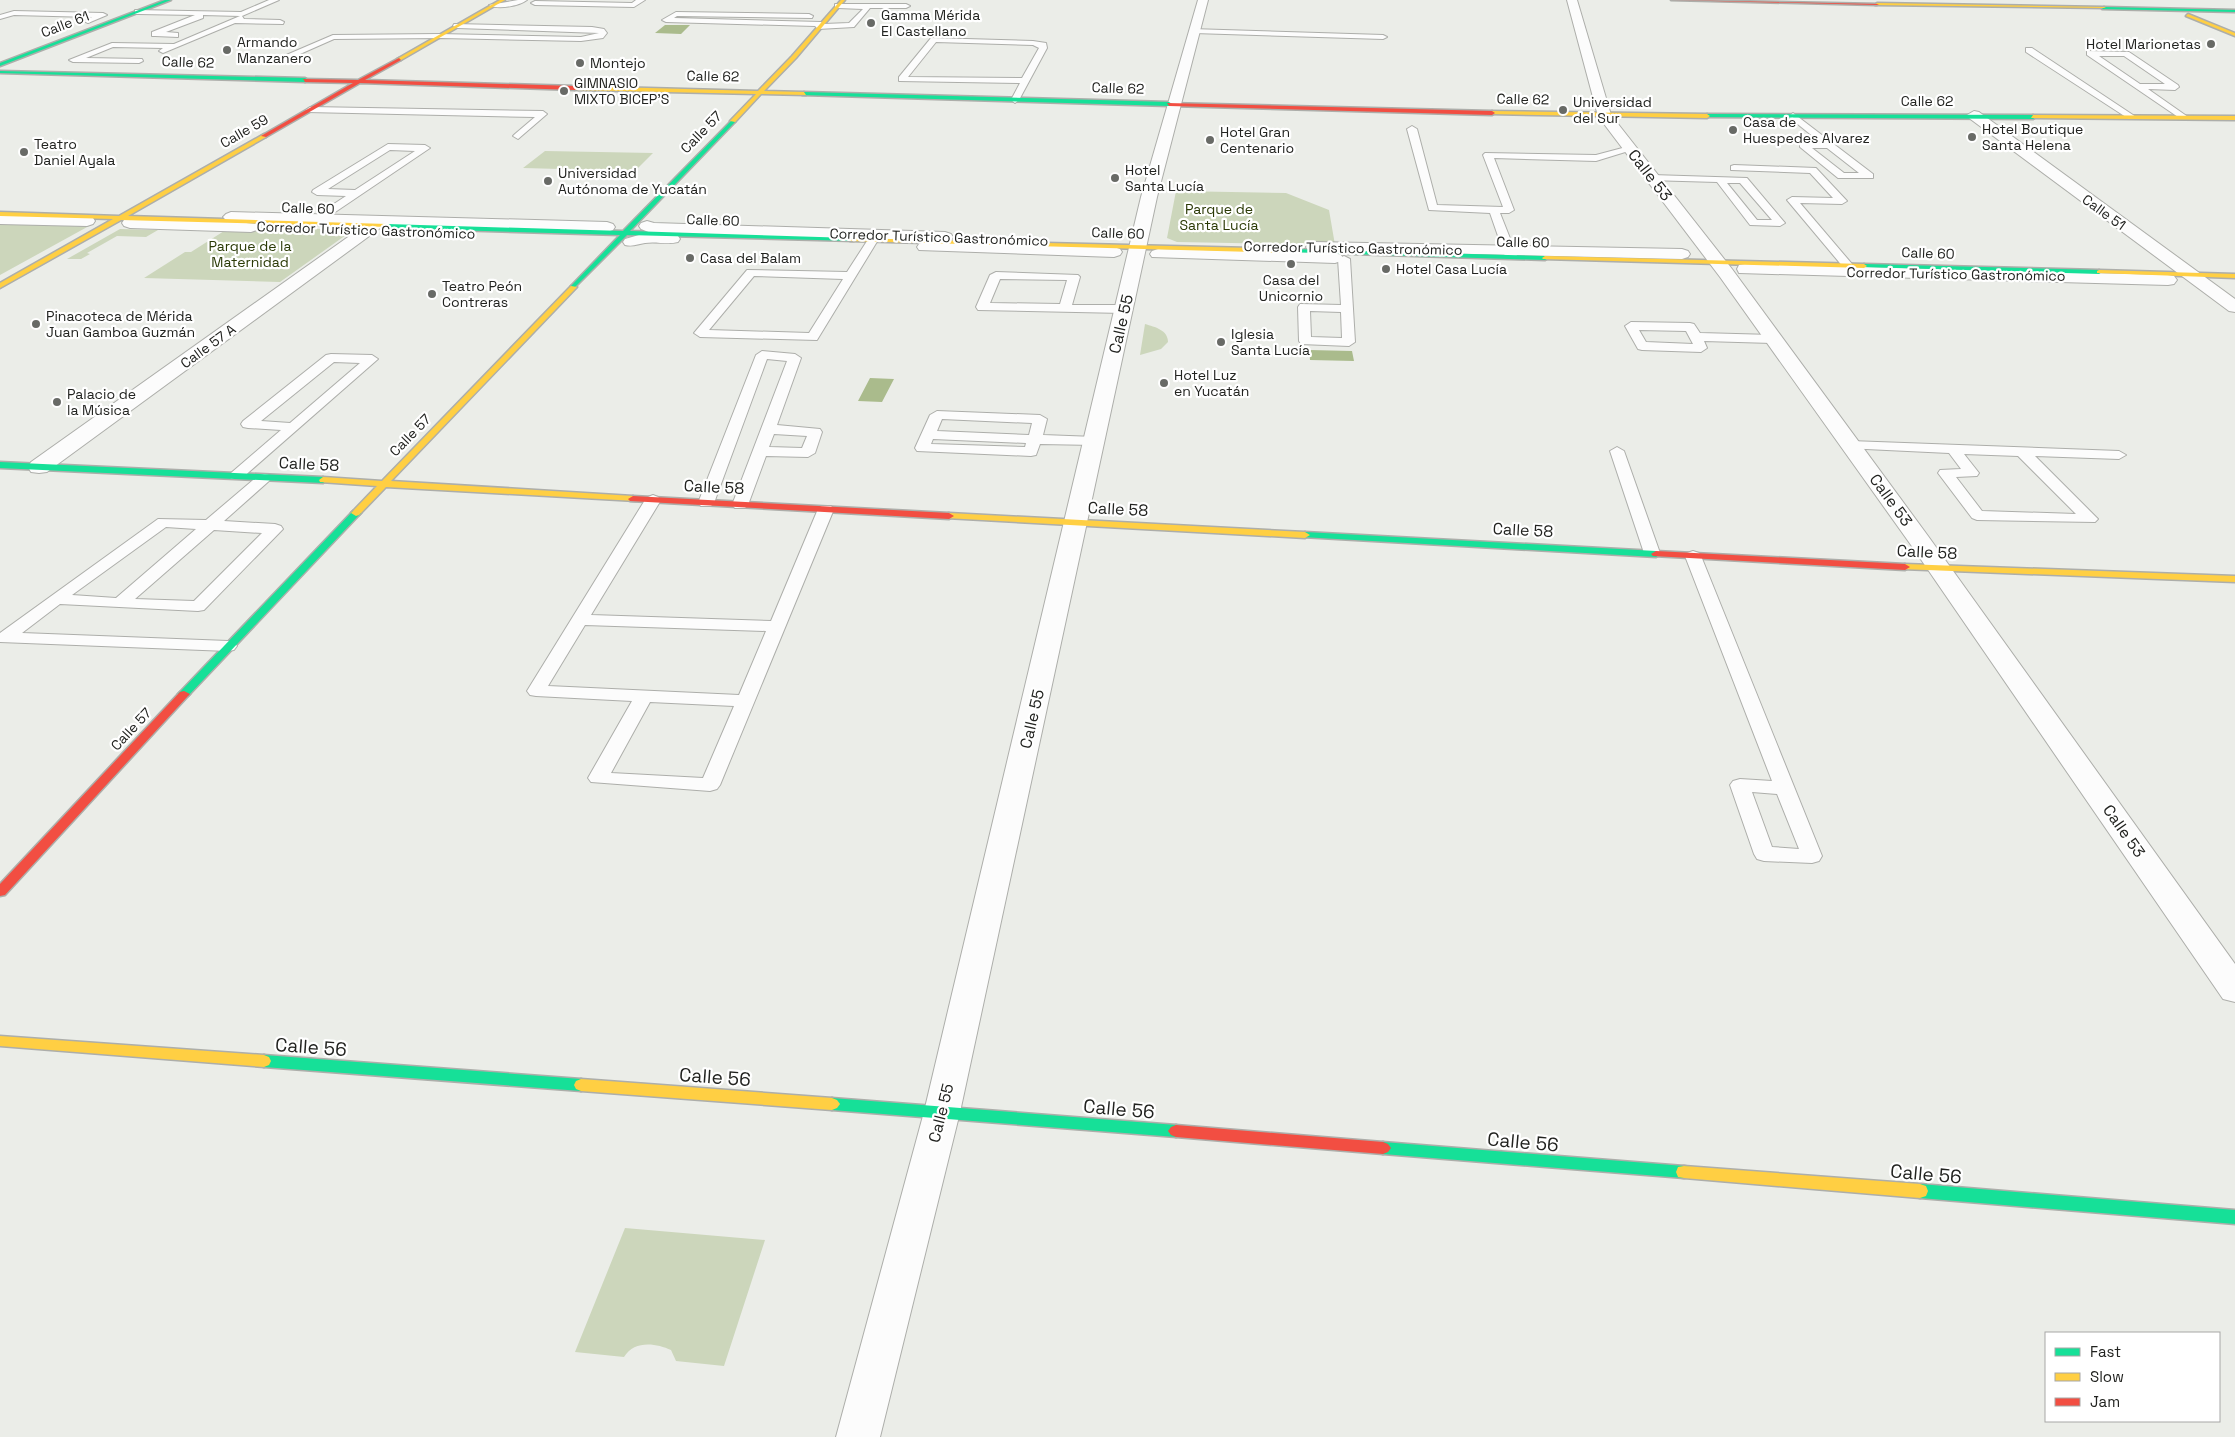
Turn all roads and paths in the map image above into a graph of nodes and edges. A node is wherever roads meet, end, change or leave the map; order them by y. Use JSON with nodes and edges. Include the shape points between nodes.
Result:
{"nodes":[{"id":1,"x":169,"y":0,"type":"edge"},
{"id":2,"x":275,"y":0,"type":"edge"},
{"id":3,"x":641,"y":0,"type":"edge"},
{"id":4,"x":1203,"y":0,"type":"edge"},
{"id":5,"x":1572,"y":0,"type":"edge"},
{"id":6,"x":1673,"y":0,"type":"edge"},
{"id":7,"x":520,"y":2,"type":"edge"},
{"id":8,"x":538,"y":2,"type":"edge"},
{"id":9,"x":498,"y":3,"type":"edge"},
{"id":10,"x":840,"y":3,"type":"edge"},
{"id":11,"x":858,"y":6,"type":"junction"},
{"id":12,"x":906,"y":6,"type":"dead end"},
{"id":13,"x":2177,"y":10,"type":"junction"},
{"id":14,"x":2235,"y":11,"type":"edge"},
{"id":15,"x":138,"y":12,"type":"junction"},
{"id":16,"x":201,"y":16,"type":"dead end"},
{"id":17,"x":809,"y":16,"type":"dead end"},
{"id":18,"x":0,"y":18,"type":"edge"},
{"id":19,"x":88,"y":21,"type":"junction"},
{"id":20,"x":114,"y":21,"type":"junction"},
{"id":21,"x":280,"y":22,"type":"dead end"},
{"id":22,"x":820,"y":25,"type":"junction"},
{"id":23,"x":456,"y":26,"type":"junction"},
{"id":24,"x":1194,"y":31,"type":"junction"},
{"id":25,"x":199,"y":35,"type":"junction"},
{"id":26,"x":2235,"y":35,"type":"edge"},
{"id":27,"x":439,"y":36,"type":"junction"},
{"id":28,"x":1383,"y":37,"type":"dead end"},
{"id":29,"x":174,"y":46,"type":"junction"},
{"id":30,"x":2029,"y":50,"type":"dead end"},
{"id":31,"x":156,"y":54,"type":"dead end"},
{"id":32,"x":288,"y":56,"type":"dead end"},
{"id":33,"x":148,"y":57,"type":"dead end"},
{"id":34,"x":139,"y":61,"type":"junction"},
{"id":35,"x":0,"y":65,"type":"edge"},
{"id":36,"x":0,"y":72,"type":"edge"},
{"id":37,"x":106,"y":75,"type":"junction"},
{"id":38,"x":360,"y":82,"type":"junction"},
{"id":39,"x":1024,"y":82,"type":"junction"},
{"id":40,"x":2137,"y":86,"type":"junction"},
{"id":41,"x":759,"y":92,"type":"junction"},
{"id":42,"x":1015,"y":100,"type":"junction"},
{"id":43,"x":310,"y":110,"type":"junction"},
{"id":44,"x":1173,"y":110,"type":"junction"},
{"id":45,"x":1605,"y":116,"type":"junction"},
{"id":46,"x":1793,"y":116,"type":"junction"},
{"id":47,"x":1974,"y":116,"type":"junction"},
{"id":48,"x":2132,"y":117,"type":"junction"},
{"id":49,"x":2184,"y":117,"type":"junction"},
{"id":50,"x":2235,"y":118,"type":"edge"},
{"id":51,"x":1412,"y":129,"type":"dead end"},
{"id":52,"x":518,"y":136,"type":"dead end"},
{"id":53,"x":1829,"y":145,"type":"junction"},
{"id":54,"x":1630,"y":149,"type":"junction"},
{"id":55,"x":1734,"y":168,"type":"dead end"},
{"id":56,"x":1171,"y":169,"type":"dead end"},
{"id":57,"x":1652,"y":178,"type":"junction"},
{"id":58,"x":1720,"y":180,"type":"junction"},
{"id":59,"x":358,"y":193,"type":"junction"},
{"id":60,"x":0,"y":210,"type":"edge"},
{"id":61,"x":1494,"y":210,"type":"junction"},
{"id":62,"x":0,"y":214,"type":"edge"},
{"id":63,"x":102,"y":214,"type":"dead end"},
{"id":64,"x":156,"y":215,"type":"dead end"},
{"id":65,"x":0,"y":219,"type":"edge"},
{"id":66,"x":87,"y":221,"type":"dead end"},
{"id":67,"x":126,"y":221,"type":"junction"},
{"id":68,"x":315,"y":221,"type":"junction"},
{"id":69,"x":647,"y":226,"type":"dead end"},
{"id":70,"x":372,"y":228,"type":"junction"},
{"id":71,"x":1158,"y":233,"type":"dead end"},
{"id":72,"x":628,"y":237,"type":"junction"},
{"id":73,"x":872,"y":242,"type":"junction"},
{"id":74,"x":1138,"y":248,"type":"junction"},
{"id":75,"x":1114,"y":252,"type":"dead end"},
{"id":76,"x":1158,"y":254,"type":"dead end"},
{"id":77,"x":1510,"y":254,"type":"junction"},
{"id":78,"x":1682,"y":254,"type":"dead end"},
{"id":79,"x":1344,"y":259,"type":"junction"},
{"id":80,"x":1708,"y":263,"type":"junction"},
{"id":81,"x":1846,"y":264,"type":"junction"},
{"id":82,"x":2196,"y":273,"type":"junction"},
{"id":83,"x":851,"y":276,"type":"junction"},
{"id":84,"x":2233,"y":278,"type":"edge"},
{"id":85,"x":0,"y":286,"type":"edge"},
{"id":86,"x":2235,"y":307,"type":"edge"},
{"id":87,"x":1065,"y":309,"type":"junction"},
{"id":88,"x":1346,"y":309,"type":"dead end"},
{"id":89,"x":1124,"y":310,"type":"junction"},
{"id":90,"x":1695,"y":337,"type":"junction"},
{"id":91,"x":1772,"y":339,"type":"junction"},
{"id":92,"x":294,"y":427,"type":"junction"},
{"id":93,"x":768,"y":429,"type":"junction"},
{"id":94,"x":1035,"y":439,"type":"junction"},
{"id":95,"x":1095,"y":441,"type":"junction"},
{"id":96,"x":1850,"y":445,"type":"junction"},
{"id":97,"x":1953,"y":449,"type":"junction"},
{"id":98,"x":760,"y":451,"type":"junction"},
{"id":99,"x":1617,"y":451,"type":"dead end"},
{"id":100,"x":2023,"y":452,"type":"junction"},
{"id":101,"x":2119,"y":455,"type":"dead end"},
{"id":102,"x":0,"y":464,"type":"edge"},
{"id":103,"x":40,"y":466,"type":"junction"},
{"id":104,"x":236,"y":476,"type":"junction"},
{"id":105,"x":264,"y":478,"type":"junction"},
{"id":106,"x":384,"y":483,"type":"junction"},
{"id":107,"x":653,"y":500,"type":"junction"},
{"id":108,"x":706,"y":503,"type":"junction"},
{"id":109,"x":740,"y":505,"type":"junction"},
{"id":110,"x":826,"y":509,"type":"junction"},
{"id":111,"x":1076,"y":522,"type":"junction"},
{"id":112,"x":209,"y":525,"type":"junction"},
{"id":113,"x":1652,"y":554,"type":"junction"},
{"id":114,"x":1693,"y":556,"type":"junction"},
{"id":115,"x":1941,"y":569,"type":"junction"},
{"id":116,"x":2235,"y":579,"type":"edge"},
{"id":117,"x":56,"y":600,"type":"junction"},
{"id":118,"x":120,"y":603,"type":"junction"},
{"id":119,"x":580,"y":620,"type":"junction"},
{"id":120,"x":777,"y":626,"type":"junction"},
{"id":121,"x":228,"y":646,"type":"junction"},
{"id":122,"x":644,"y":696,"type":"junction"},
{"id":123,"x":745,"y":701,"type":"junction"},
{"id":124,"x":1785,"y":788,"type":"dead end"},
{"id":125,"x":0,"y":892,"type":"edge"},
{"id":126,"x":2235,"y":990,"type":"edge"},
{"id":127,"x":0,"y":1041,"type":"edge"},
{"id":128,"x":942,"y":1112,"type":"junction"},
{"id":129,"x":2235,"y":1217,"type":"edge"},
{"id":130,"x":858,"y":1437,"type":"edge"}],
"edges":[{"from":1,"to":15,"type":"main road","name":"Calle 61"},
{"from":2,"to":15,"type":"lane","via":[[242,14]]},
{"from":3,"to":8,"type":"lane","via":[[634,5]]},
{"from":4,"to":24,"type":"street","name":"Calle 55"},
{"from":5,"to":45,"type":"street","name":"Calle 53"},
{"from":6,"to":13,"type":"main road"},
{"from":7,"to":8,"type":"lane"},
{"from":7,"to":9,"type":"lane"},
{"from":9,"to":23,"type":"main road","name":"Calle 59"},
{"from":10,"to":11,"type":"lane"},
{"from":10,"to":22,"type":"main road","name":"Calle 57"},
{"from":11,"to":12,"type":"lane"},
{"from":11,"to":22,"type":"lane","via":[[867,9],[854,24],[840,27]]},
{"from":13,"to":14,"type":"main road"},
{"from":13,"to":26,"type":"main road"},
{"from":15,"to":20,"type":"main road","name":"Calle 61"},
{"from":16,"to":25,"type":"lane","via":[[155,34]]},
{"from":17,"to":22,"type":"lane","via":[[676,14],[666,20]]},
{"from":18,"to":19,"type":"lane"},
{"from":18,"to":19,"type":"lane","via":[[14,13],[103,15]]},
{"from":19,"to":20,"type":"lane"},
{"from":20,"to":35,"type":"main road","name":"Calle 61"},
{"from":21,"to":25,"type":"lane","via":[[237,19]]},
{"from":22,"to":41,"type":"main road","name":"Calle 57"},
{"from":23,"to":27,"type":"main road","name":"Calle 59"},
{"from":23,"to":27,"type":"lane","via":[[592,29],[603,33],[581,39]]},
{"from":24,"to":28,"type":"lane"},
{"from":24,"to":44,"type":"street","name":"Calle 55"},
{"from":25,"to":29,"type":"lane"},
{"from":27,"to":32,"type":"lane","via":[[338,36],[326,38]]},
{"from":27,"to":38,"type":"main road","name":"Calle 59"},
{"from":29,"to":31,"type":"lane"},
{"from":29,"to":34,"type":"lane","via":[[112,45],[73,60]]},
{"from":30,"to":48,"type":"lane"},
{"from":33,"to":34,"type":"lane"},
{"from":34,"to":37,"type":"lane"},
{"from":36,"to":37,"type":"main road","name":"Calle 62"},
{"from":37,"to":38,"type":"main road","name":"Calle 62"},
{"from":38,"to":41,"type":"main road","name":"Calle 62"},
{"from":38,"to":43,"type":"main road","name":"Calle 59"},
{"from":39,"to":39,"type":"lane","via":[[1043,45],[934,40],[902,79]]},
{"from":39,"to":42,"type":"lane"},
{"from":40,"to":40,"type":"lane","via":[[2129,80],[2090,53],[2126,54],[2175,87]]},
{"from":40,"to":49,"type":"lane"},
{"from":41,"to":42,"type":"main road","name":"Calle 62"},
{"from":41,"to":72,"type":"main road","name":"Calle 57"},
{"from":42,"to":44,"type":"main road","name":"Calle 62"},
{"from":43,"to":52,"type":"lane","via":[[543,114]]},
{"from":43,"to":67,"type":"main road","name":"Calle 59"},
{"from":44,"to":45,"type":"main road","name":"Calle 62"},
{"from":44,"to":56,"type":"street"},
{"from":44,"to":69,"type":"street","name":"Corredor Turístico Gastronómico","via":[[1128,241],[1119,243]]},
{"from":44,"to":74,"type":"street","name":"Calle 55"},
{"from":45,"to":46,"type":"main road","name":"Calle 62"},
{"from":45,"to":54,"type":"street","name":"Calle 53"},
{"from":46,"to":47,"type":"main road","name":"Calle 62"},
{"from":46,"to":53,"type":"lane"},
{"from":47,"to":48,"type":"main road","name":"Calle 62"},
{"from":47,"to":82,"type":"street","name":"Calle 51"},
{"from":48,"to":49,"type":"main road","name":"Calle 62"},
{"from":49,"to":50,"type":"main road","name":"Calle 62"},
{"from":51,"to":61,"type":"lane","via":[[1433,208]]},
{"from":53,"to":53,"type":"lane","via":[[1842,155],[1868,176],[1842,176],[1804,145]]},
{"from":54,"to":57,"type":"street","name":"Calle 53"},
{"from":54,"to":61,"type":"lane","via":[[1596,158],[1488,155],[1509,210]]},
{"from":55,"to":81,"type":"lane","via":[[1813,170],[1842,201],[1792,200]]},
{"from":57,"to":58,"type":"lane"},
{"from":57,"to":80,"type":"street","name":"Calle 53"},
{"from":58,"to":58,"type":"lane","via":[[1742,180],[1780,223],[1754,223]]},
{"from":59,"to":59,"type":"lane","via":[[388,173],[425,148],[388,147],[317,192]]},
{"from":59,"to":68,"type":"lane"},
{"from":60,"to":63,"type":"street"},
{"from":61,"to":77,"type":"lane"},
{"from":62,"to":67,"type":"main road","name":"Calle 60"},
{"from":64,"to":68,"type":"street","name":"Corredor Turístico Gastronómico"},
{"from":65,"to":66,"type":"street"},
{"from":67,"to":68,"type":"main road","name":"Calle 60"},
{"from":67,"to":70,"type":"street","name":"Corredor Turístico Gastronómico"},
{"from":67,"to":85,"type":"main road","name":"Calle 59"},
{"from":68,"to":70,"type":"main road","name":"Calle 60"},
{"from":68,"to":70,"type":"street","name":"Corredor Turístico Gastronómico","via":[[605,232]]},
{"from":70,"to":72,"type":"main road","name":"Calle 60"},
{"from":70,"to":103,"type":"street","name":"Calle 57 A"},
{"from":71,"to":77,"type":"street","name":"Corredor Turístico Gastronómico","via":[[1156,242],[1164,244]]},
{"from":72,"to":73,"type":"street","name":"Corredor Turístico Gastronómico"},
{"from":72,"to":106,"type":"main road","name":"Calle 57"},
{"from":73,"to":74,"type":"main road","name":"Calle 60"},
{"from":73,"to":75,"type":"street","name":"Corredor Turístico Gastronómico"},
{"from":73,"to":83,"type":"lane"},
{"from":74,"to":77,"type":"main road","name":"Calle 60"},
{"from":74,"to":89,"type":"street","name":"Calle 55"},
{"from":76,"to":79,"type":"street","name":"Corredor Turístico Gastronómico"},
{"from":77,"to":78,"type":"street","name":"Corredor Turístico Gastronómico"},
{"from":77,"to":80,"type":"main road","name":"Calle 60"},
{"from":79,"to":80,"type":"street","name":"Corredor Turístico Gastronómico"},
{"from":79,"to":88,"type":"lane"},
{"from":80,"to":81,"type":"main road","name":"Calle 60"},
{"from":80,"to":91,"type":"street","name":"Calle 53"},
{"from":81,"to":81,"type":"street","name":"Corredor Turístico Gastronómico","via":[[1744,264],[2171,274],[2170,270]]},
{"from":81,"to":82,"type":"main road","name":"Calle 60"},
{"from":82,"to":84,"type":"street"},
{"from":82,"to":86,"type":"street","name":"Calle 51"},
{"from":83,"to":83,"type":"lane","via":[[813,338],[700,333],[751,272]]},
{"from":87,"to":87,"type":"lane","via":[[1000,307],[982,307],[996,275],[1074,277]]},
{"from":87,"to":89,"type":"lane"},
{"from":89,"to":95,"type":"street","name":"Calle 55"},
{"from":90,"to":90,"type":"lane","via":[[1701,348],[1642,346],[1631,326],[1690,327]]},
{"from":90,"to":91,"type":"lane"},
{"from":91,"to":96,"type":"street","name":"Calle 53"},
{"from":92,"to":92,"type":"lane","via":[[365,365],[372,359],[330,358],[248,424]]},
{"from":92,"to":104,"type":"lane"},
{"from":93,"to":98,"type":"lane"},
{"from":93,"to":98,"type":"lane","via":[[815,432],[808,453]]},
{"from":93,"to":108,"type":"lane","via":[[795,358],[762,355]]},
{"from":94,"to":94,"type":"lane","via":[[928,436],[937,415],[1040,419]]},
{"from":94,"to":95,"type":"lane"},
{"from":95,"to":111,"type":"street","name":"Calle 55"},
{"from":96,"to":97,"type":"lane"},
{"from":96,"to":115,"type":"street","name":"Calle 53"},
{"from":97,"to":100,"type":"lane"},
{"from":97,"to":100,"type":"lane","via":[[1972,473],[1945,473],[1977,515],[2090,519]]},
{"from":98,"to":109,"type":"lane"},
{"from":99,"to":113,"type":"lane"},
{"from":100,"to":101,"type":"lane"},
{"from":102,"to":103,"type":"main road","name":"Calle 58"},
{"from":103,"to":104,"type":"main road","name":"Calle 58"},
{"from":104,"to":105,"type":"main road","name":"Calle 58"},
{"from":105,"to":106,"type":"main road","name":"Calle 58"},
{"from":105,"to":112,"type":"lane"},
{"from":106,"to":107,"type":"main road","name":"Calle 58"},
{"from":106,"to":121,"type":"main road","name":"Calle 57"},
{"from":107,"to":108,"type":"main road","name":"Calle 58"},
{"from":107,"to":119,"type":"lane"},
{"from":108,"to":109,"type":"main road","name":"Calle 58"},
{"from":109,"to":110,"type":"main road","name":"Calle 58"},
{"from":110,"to":111,"type":"main road","name":"Calle 58"},
{"from":110,"to":120,"type":"lane"},
{"from":111,"to":113,"type":"main road","name":"Calle 58"},
{"from":111,"to":128,"type":"street","name":"Calle 55"},
{"from":112,"to":117,"type":"lane","via":[[163,522]]},
{"from":112,"to":118,"type":"lane"},
{"from":112,"to":118,"type":"lane","via":[[275,530],[198,606]]},
{"from":113,"to":114,"type":"main road","name":"Calle 58"},
{"from":114,"to":115,"type":"main road","name":"Calle 58"},
{"from":114,"to":124,"type":"lane"},
{"from":115,"to":116,"type":"main road","name":"Calle 58"},
{"from":115,"to":126,"type":"street","name":"Calle 53"},
{"from":117,"to":118,"type":"lane"},
{"from":117,"to":121,"type":"lane","via":[[5,638]]},
{"from":119,"to":120,"type":"lane"},
{"from":119,"to":122,"type":"lane","via":[[536,691]]},
{"from":120,"to":123,"type":"lane"},
{"from":121,"to":125,"type":"main road","name":"Calle 57"},
{"from":122,"to":123,"type":"lane"},
{"from":122,"to":123,"type":"lane","via":[[598,778],[710,785]]},
{"from":127,"to":128,"type":"main road","name":"Calle 56"},
{"from":128,"to":129,"type":"main road","name":"Calle 56"},
{"from":128,"to":130,"type":"street","name":"Calle 55"}]}
